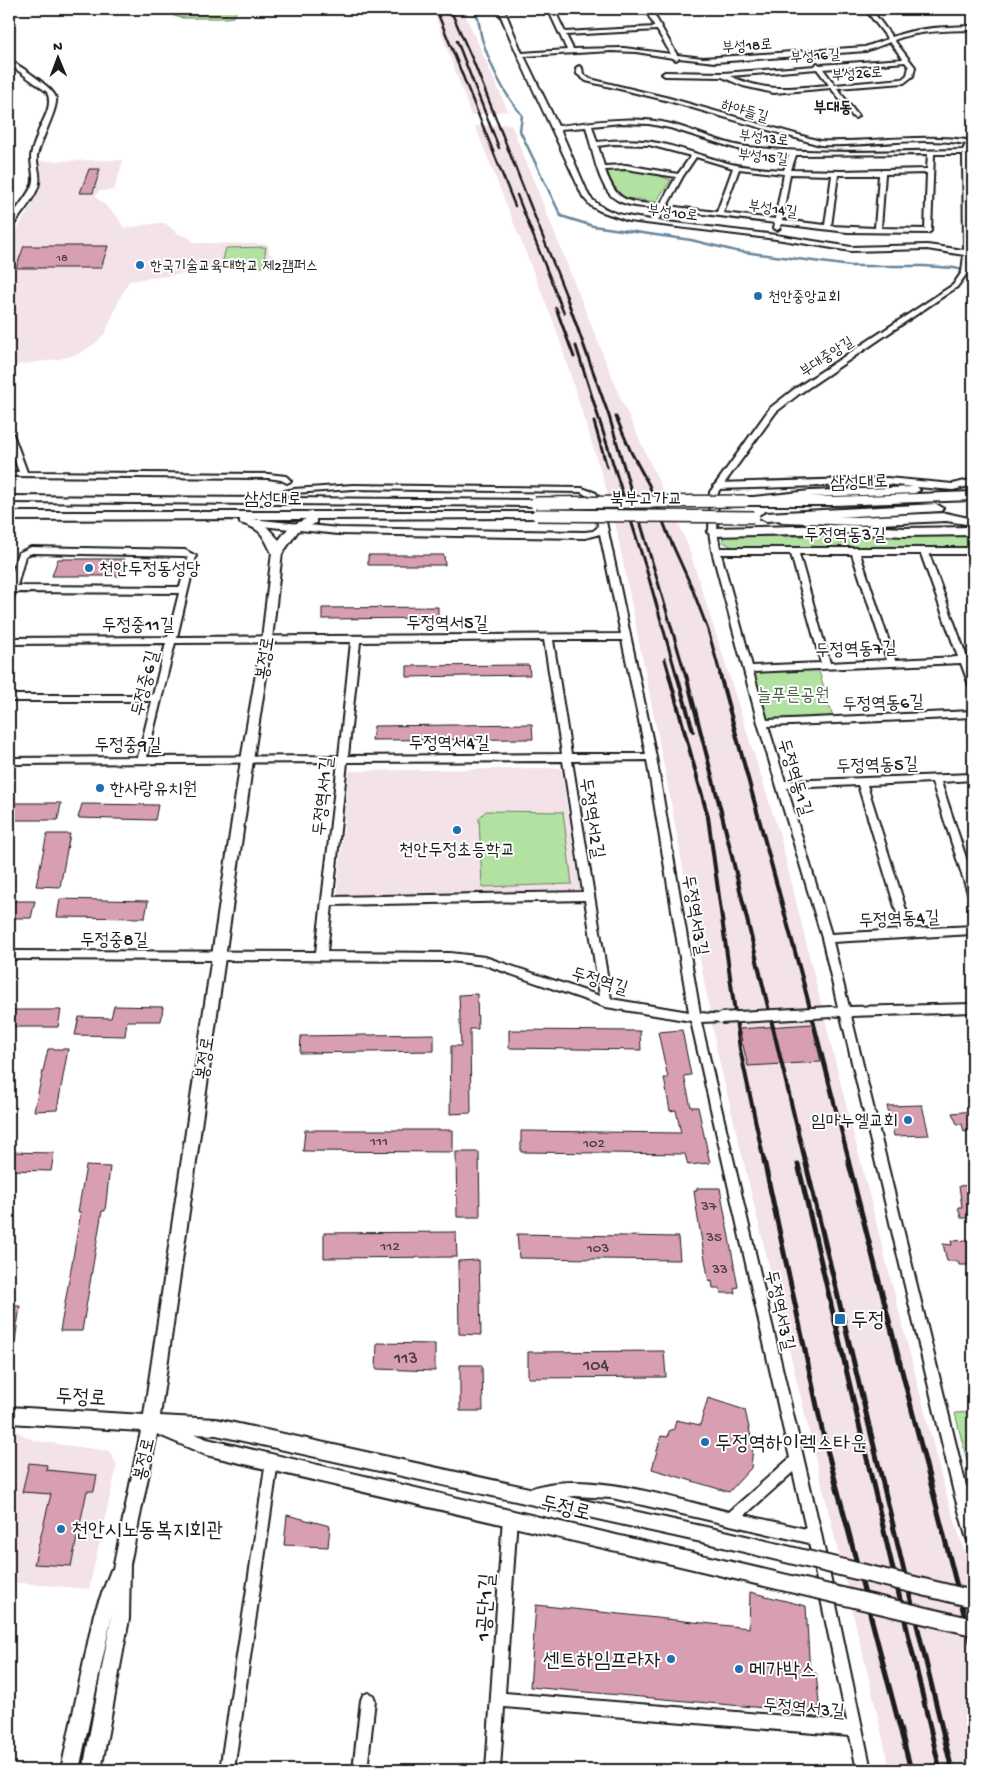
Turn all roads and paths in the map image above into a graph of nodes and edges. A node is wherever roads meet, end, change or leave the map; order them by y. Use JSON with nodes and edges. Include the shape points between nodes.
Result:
{"nodes":[{"id":1,"x":501,"y":9,"type":"edge"},
{"id":2,"x":551,"y":9,"type":"edge"},
{"id":3,"x":648,"y":9,"type":"edge"},
{"id":4,"x":868,"y":9,"type":"edge"},
{"id":5,"x":659,"y":28,"type":"junction"},
{"id":6,"x":973,"y":28,"type":"edge"},
{"id":7,"x":563,"y":34,"type":"junction"},
{"id":8,"x":892,"y":40,"type":"junction"},
{"id":9,"x":571,"y":51,"type":"junction"},
{"id":10,"x":809,"y":53,"type":"junction"},
{"id":11,"x":520,"y":55,"type":"junction"},
{"id":12,"x":676,"y":58,"type":"junction"},
{"id":13,"x":907,"y":60,"type":"junction"},
{"id":14,"x":9,"y":62,"type":"edge"},
{"id":15,"x":819,"y":67,"type":"junction"},
{"id":16,"x":579,"y":68,"type":"dead end"},
{"id":17,"x":665,"y":74,"type":"dead end"},
{"id":18,"x":723,"y":75,"type":"junction"},
{"id":19,"x":833,"y":87,"type":"junction"},
{"id":20,"x":855,"y":116,"type":"dead end"},
{"id":21,"x":588,"y":124,"type":"junction"},
{"id":22,"x":556,"y":128,"type":"junction"},
{"id":23,"x":971,"y":143,"type":"edge"},
{"id":24,"x":595,"y":144,"type":"junction"},
{"id":25,"x":931,"y":151,"type":"junction"},
{"id":26,"x":970,"y":152,"type":"edge"},
{"id":27,"x":793,"y":153,"type":"junction"},
{"id":28,"x":695,"y":155,"type":"junction"},
{"id":29,"x":736,"y":167,"type":"junction"},
{"id":30,"x":601,"y":168,"type":"junction"},
{"id":31,"x":931,"y":171,"type":"junction"},
{"id":32,"x":787,"y":172,"type":"junction"},
{"id":33,"x":882,"y":172,"type":"junction"},
{"id":34,"x":835,"y":173,"type":"junction"},
{"id":35,"x":680,"y":176,"type":"junction"},
{"id":36,"x":970,"y":177,"type":"edge"},
{"id":37,"x":662,"y":206,"type":"junction"},
{"id":38,"x":720,"y":213,"type":"junction"},
{"id":39,"x":654,"y":222,"type":"junction"},
{"id":40,"x":778,"y":222,"type":"junction"},
{"id":41,"x":9,"y":227,"type":"edge"},
{"id":42,"x":828,"y":227,"type":"junction"},
{"id":43,"x":878,"y":231,"type":"junction"},
{"id":44,"x":928,"y":231,"type":"junction"},
{"id":45,"x":776,"y":237,"type":"junction"},
{"id":46,"x":927,"y":247,"type":"junction"},
{"id":47,"x":967,"y":253,"type":"junction"},
{"id":48,"x":9,"y":434,"type":"edge"},
{"id":49,"x":9,"y":474,"type":"edge"},
{"id":50,"x":24,"y":474,"type":"junction"},
{"id":51,"x":287,"y":481,"type":"dead end"},
{"id":52,"x":973,"y":484,"type":"edge"},
{"id":53,"x":953,"y":487,"type":"junction"},
{"id":54,"x":716,"y":489,"type":"junction"},
{"id":55,"x":973,"y":496,"type":"edge"},
{"id":56,"x":9,"y":499,"type":"edge"},
{"id":57,"x":246,"y":501,"type":"junction"},
{"id":58,"x":745,"y":501,"type":"junction"},
{"id":59,"x":535,"y":503,"type":"joint"},
{"id":60,"x":973,"y":506,"type":"edge"},
{"id":61,"x":537,"y":515,"type":"joint"},
{"id":62,"x":9,"y":516,"type":"edge"},
{"id":63,"x":973,"y":516,"type":"edge"},
{"id":64,"x":221,"y":517,"type":"junction"},
{"id":65,"x":339,"y":517,"type":"junction"},
{"id":66,"x":760,"y":517,"type":"junction"},
{"id":67,"x":946,"y":517,"type":"junction"},
{"id":68,"x":252,"y":522,"type":"junction"},
{"id":69,"x":973,"y":522,"type":"edge"},
{"id":70,"x":602,"y":525,"type":"junction"},
{"id":71,"x":296,"y":526,"type":"junction"},
{"id":72,"x":973,"y":531,"type":"edge"},
{"id":73,"x":713,"y":532,"type":"junction"},
{"id":74,"x":585,"y":535,"type":"junction"},
{"id":75,"x":607,"y":544,"type":"junction"},
{"id":76,"x":794,"y":550,"type":"junction"},
{"id":77,"x":716,"y":551,"type":"junction"},
{"id":78,"x":855,"y":551,"type":"junction"},
{"id":79,"x":924,"y":551,"type":"junction"},
{"id":80,"x":277,"y":552,"type":"junction"},
{"id":81,"x":973,"y":552,"type":"edge"},
{"id":82,"x":12,"y":589,"type":"junction"},
{"id":83,"x":184,"y":590,"type":"junction"},
{"id":84,"x":9,"y":599,"type":"edge"},
{"id":85,"x":627,"y":637,"type":"junction"},
{"id":86,"x":548,"y":638,"type":"junction"},
{"id":87,"x":268,"y":639,"type":"junction"},
{"id":88,"x":356,"y":639,"type":"junction"},
{"id":89,"x":171,"y":640,"type":"junction"},
{"id":90,"x":9,"y":641,"type":"edge"},
{"id":91,"x":964,"y":660,"type":"junction"},
{"id":92,"x":892,"y":663,"type":"junction"},
{"id":93,"x":826,"y":666,"type":"junction"},
{"id":94,"x":748,"y":668,"type":"junction"},
{"id":95,"x":973,"y":685,"type":"edge"},
{"id":96,"x":9,"y":698,"type":"edge"},
{"id":97,"x":157,"y":698,"type":"junction"},
{"id":98,"x":973,"y":714,"type":"edge"},
{"id":99,"x":763,"y":723,"type":"junction"},
{"id":100,"x":651,"y":757,"type":"junction"},
{"id":101,"x":566,"y":758,"type":"junction"},
{"id":102,"x":343,"y":759,"type":"junction"},
{"id":103,"x":142,"y":760,"type":"junction"},
{"id":104,"x":247,"y":760,"type":"junction"},
{"id":105,"x":9,"y":761,"type":"edge"},
{"id":106,"x":973,"y":777,"type":"edge"},
{"id":107,"x":936,"y":778,"type":"junction"},
{"id":108,"x":861,"y":781,"type":"junction"},
{"id":109,"x":782,"y":785,"type":"junction"},
{"id":110,"x":973,"y":893,"type":"edge"},
{"id":111,"x":589,"y":896,"type":"junction"},
{"id":112,"x":327,"y":901,"type":"junction"},
{"id":113,"x":973,"y":930,"type":"edge"},
{"id":114,"x":908,"y":934,"type":"junction"},
{"id":115,"x":826,"y":938,"type":"junction"},
{"id":116,"x":9,"y":955,"type":"edge"},
{"id":117,"x":220,"y":955,"type":"junction"},
{"id":118,"x":321,"y":957,"type":"junction"},
{"id":119,"x":606,"y":1003,"type":"junction"},
{"id":120,"x":973,"y":1008,"type":"edge"},
{"id":121,"x":846,"y":1013,"type":"junction"},
{"id":122,"x":695,"y":1017,"type":"junction"},
{"id":123,"x":9,"y":1415,"type":"edge"},
{"id":124,"x":151,"y":1423,"type":"junction"},
{"id":125,"x":797,"y":1460,"type":"junction"},
{"id":126,"x":272,"y":1461,"type":"junction"},
{"id":127,"x":967,"y":1493,"type":"edge"},
{"id":128,"x":527,"y":1496,"type":"junction"},
{"id":129,"x":510,"y":1518,"type":"junction"},
{"id":130,"x":732,"y":1518,"type":"junction"},
{"id":131,"x":973,"y":1536,"type":"edge"},
{"id":132,"x":815,"y":1538,"type":"junction"},
{"id":133,"x":122,"y":1564,"type":"junction"},
{"id":134,"x":973,"y":1599,"type":"edge"},
{"id":135,"x":973,"y":1627,"type":"edge"},
{"id":136,"x":498,"y":1699,"type":"junction"},
{"id":137,"x":368,"y":1700,"type":"dead end"},
{"id":138,"x":856,"y":1729,"type":"junction"},
{"id":139,"x":70,"y":1770,"type":"edge"},
{"id":140,"x":92,"y":1770,"type":"edge"},
{"id":141,"x":227,"y":1770,"type":"edge"},
{"id":142,"x":360,"y":1770,"type":"edge"},
{"id":143,"x":492,"y":1770,"type":"edge"},
{"id":144,"x":864,"y":1770,"type":"edge"}],
"edges":[{"from":1,"to":11,"type":"street","name":"부성10로"},
{"from":2,"to":7,"type":"street"},
{"from":3,"to":5,"type":"street"},
{"from":4,"to":8,"type":"street","name":"부성26로"},
{"from":5,"to":7,"type":"street"},
{"from":5,"to":12,"type":"street"},
{"from":6,"to":8,"type":"street","name":"부성18로","via":[[922,30]]},
{"from":7,"to":9,"type":"street"},
{"from":8,"to":10,"type":"street","name":"부성18로","via":[[866,49]]},
{"from":8,"to":13,"type":"street","name":"부성26로"},
{"from":9,"to":11,"type":"street","name":"부성18로"},
{"from":9,"to":12,"type":"street","name":"부성18로","via":[[626,50]]},
{"from":10,"to":12,"type":"street","name":"부성18로","via":[[715,60]]},
{"from":10,"to":15,"type":"street"},
{"from":11,"to":22,"type":"street","name":"부성10로"},
{"from":13,"to":15,"type":"street","name":"부성16길"},
{"from":13,"to":19,"type":"street","name":"부성26로","via":[[912,73],[904,81]]},
{"from":14,"to":41,"type":"street","via":[[50,91],[53,98],[34,157],[36,183]]},
{"from":15,"to":18,"type":"street","name":"부성16길"},
{"from":15,"to":19,"type":"street"},
{"from":16,"to":23,"type":"street","name":"하야들길","via":[[582,77],[588,80],[820,143],[947,139]]},
{"from":17,"to":18,"type":"street","name":"부성16길"},
{"from":18,"to":19,"type":"street","name":"부성26로","via":[[746,85],[774,91]]},
{"from":19,"to":20,"type":"street"},
{"from":21,"to":22,"type":"street","name":"부성13로"},
{"from":21,"to":24,"type":"street","name":"부성14길"},
{"from":21,"to":27,"type":"street","name":"부성13로","via":[[649,122],[744,149]]},
{"from":22,"to":39,"type":"street","name":"부성10로","via":[[586,197],[593,205],[615,215]]},
{"from":23,"to":26,"type":"street"},
{"from":24,"to":28,"type":"street","name":"부성15길","via":[[634,142]]},
{"from":24,"to":30,"type":"street","name":"부성14길"},
{"from":25,"to":26,"type":"street","name":"부성13로"},
{"from":25,"to":27,"type":"street","name":"부성13로"},
{"from":25,"to":31,"type":"street"},
{"from":26,"to":36,"type":"street","name":"부대중앙길"},
{"from":27,"to":32,"type":"street"},
{"from":28,"to":29,"type":"street","name":"부성15길"},
{"from":28,"to":35,"type":"street"},
{"from":29,"to":32,"type":"street","name":"부성15길"},
{"from":29,"to":38,"type":"street"},
{"from":30,"to":35,"type":"street","via":[[626,167]]},
{"from":30,"to":37,"type":"street","name":"부성14길","via":[[613,194],[619,199]]},
{"from":31,"to":33,"type":"street","name":"부성15길"},
{"from":31,"to":44,"type":"street"},
{"from":32,"to":34,"type":"street","name":"부성15길"},
{"from":32,"to":40,"type":"street"},
{"from":33,"to":34,"type":"street","name":"부성15길"},
{"from":33,"to":43,"type":"street"},
{"from":34,"to":42,"type":"street"},
{"from":35,"to":37,"type":"street"},
{"from":36,"to":47,"type":"street","name":"부대중앙길"},
{"from":37,"to":38,"type":"street","name":"부성14길"},
{"from":37,"to":39,"type":"street"},
{"from":38,"to":40,"type":"street","name":"부성14길"},
{"from":39,"to":45,"type":"street","name":"부성10로"},
{"from":40,"to":42,"type":"street","name":"부성14길"},
{"from":40,"to":45,"type":"street"},
{"from":42,"to":43,"type":"street","name":"부성14길"},
{"from":43,"to":44,"type":"street","name":"부성14길"},
{"from":44,"to":46,"type":"street"},
{"from":45,"to":46,"type":"street","name":"부성10로","via":[[851,249]]},
{"from":46,"to":47,"type":"street","name":"부성10로"},
{"from":47,"to":54,"type":"street","name":"부대중앙길","via":[[966,272],[954,286],[773,410]]},
{"from":48,"to":50,"type":"street"},
{"from":49,"to":50,"type":"street"},
{"from":50,"to":51,"type":"street","via":[[268,476]]},
{"from":52,"to":53,"type":"main road"},
{"from":53,"to":54,"type":"main road","via":[[887,481]]},
{"from":53,"to":58,"type":"main road","name":"북부고가교","via":[[810,494]]},
{"from":54,"to":73,"type":"street","name":"두정역동1길"},
{"from":55,"to":58,"type":"highway","name":"삼성대로"},
{"from":56,"to":57,"type":"main road","name":"삼성대로"},
{"from":57,"to":59,"type":"main road","name":"삼성대로"},
{"from":57,"to":70,"type":"street","name":"두정역서3길","via":[[294,491],[353,487],[582,490],[596,496]]},
{"from":58,"to":59,"type":"main road","name":"북부고가교","bridge":true},
{"from":60,"to":66,"type":"highway","name":"삼성대로"},
{"from":61,"to":65,"type":"main road","name":"삼성대로"},
{"from":61,"to":66,"type":"main road","name":"북부고가교","bridge":true},
{"from":62,"to":64,"type":"main road","name":"삼성대로"},
{"from":63,"to":67,"type":"main road"},
{"from":64,"to":65,"type":"main road","name":"삼성대로"},
{"from":64,"to":68,"type":"main road"},
{"from":65,"to":71,"type":"main road"},
{"from":66,"to":67,"type":"main road","via":[[857,521]]},
{"from":67,"to":69,"type":"main road"},
{"from":68,"to":71,"type":"street"},
{"from":68,"to":80,"type":"main road","via":[[264,528]]},
{"from":70,"to":74,"type":"street","via":[[595,533]]},
{"from":70,"to":75,"type":"street","name":"두정역서3길"},
{"from":71,"to":74,"type":"street","via":[[338,531]]},
{"from":71,"to":80,"type":"main road","via":[[284,538]]},
{"from":72,"to":73,"type":"main road"},
{"from":73,"to":77,"type":"street","name":"두정역동1길"},
{"from":74,"to":75,"type":"street","via":[[597,536]]},
{"from":75,"to":85,"type":"street","name":"두정역서3길"},
{"from":76,"to":77,"type":"street","name":"두정역동3길"},
{"from":76,"to":78,"type":"street","name":"두정역동3길"},
{"from":76,"to":93,"type":"street"},
{"from":77,"to":94,"type":"street","name":"두정역동1길"},
{"from":78,"to":79,"type":"street","name":"두정역동3길"},
{"from":78,"to":92,"type":"street"},
{"from":79,"to":81,"type":"street","name":"두정역동3길"},
{"from":79,"to":91,"type":"street"},
{"from":80,"to":87,"type":"street","name":"봉정로"},
{"from":82,"to":83,"type":"street"},
{"from":82,"to":83,"type":"street","name":"두정중6길","via":[[22,555],[26,552],[185,553],[192,556]]},
{"from":82,"to":84,"type":"street"},
{"from":83,"to":89,"type":"street","name":"두정중6길"},
{"from":85,"to":86,"type":"street","name":"두정역서5길"},
{"from":85,"to":100,"type":"street","name":"두정역서3길"},
{"from":86,"to":88,"type":"street","name":"두정역서5길"},
{"from":86,"to":101,"type":"street","name":"두정역서2길"},
{"from":87,"to":88,"type":"street","name":"두정역서5길"},
{"from":87,"to":89,"type":"street","name":"두정중11길"},
{"from":87,"to":104,"type":"street","name":"봉정로"},
{"from":88,"to":102,"type":"street","name":"두정역서1길"},
{"from":89,"to":90,"type":"street","name":"두정중11길"},
{"from":89,"to":97,"type":"street","name":"두정중6길"},
{"from":91,"to":92,"type":"street","name":"두정역동7길"},
{"from":91,"to":95,"type":"street"},
{"from":92,"to":93,"type":"street","name":"두정역동7길"},
{"from":93,"to":94,"type":"street","name":"두정역동7길"},
{"from":94,"to":99,"type":"street","name":"두정역동1길"},
{"from":96,"to":97,"type":"street"},
{"from":97,"to":103,"type":"street","name":"두정중6길"},
{"from":98,"to":99,"type":"street","name":"두정역동6길"},
{"from":99,"to":109,"type":"street","name":"두정역동1길"},
{"from":100,"to":101,"type":"street","name":"두정역서4길"},
{"from":100,"to":122,"type":"street","name":"두정역서3길"},
{"from":101,"to":102,"type":"street","name":"두정역서4길"},
{"from":101,"to":111,"type":"street","name":"두정역서2길"},
{"from":102,"to":104,"type":"street","name":"두정역서4길"},
{"from":102,"to":112,"type":"street","name":"두정역서1길"},
{"from":103,"to":104,"type":"street","name":"두정중9길"},
{"from":103,"to":105,"type":"street","name":"두정중9길"},
{"from":104,"to":117,"type":"street","name":"봉정로"},
{"from":106,"to":107,"type":"street","name":"두정역동5길"},
{"from":107,"to":108,"type":"street","name":"두정역동5길"},
{"from":107,"to":110,"type":"street"},
{"from":108,"to":109,"type":"street","name":"두정역동5길"},
{"from":108,"to":114,"type":"street"},
{"from":109,"to":115,"type":"street","name":"두정역동1길"},
{"from":111,"to":112,"type":"street"},
{"from":111,"to":119,"type":"street","name":"두정역서2길"},
{"from":112,"to":118,"type":"street","name":"두정역서1길"},
{"from":113,"to":114,"type":"street","name":"두정역동4길"},
{"from":114,"to":115,"type":"street","name":"두정역동4길"},
{"from":115,"to":121,"type":"street","name":"두정역동1길"},
{"from":116,"to":117,"type":"street","name":"두정중8길"},
{"from":117,"to":118,"type":"street","name":"두정역길"},
{"from":117,"to":124,"type":"street","name":"봉정로"},
{"from":118,"to":119,"type":"street","name":"두정역길","via":[[485,960]]},
{"from":119,"to":122,"type":"street","name":"두정역길"},
{"from":120,"to":121,"type":"street","name":"두정역길"},
{"from":121,"to":122,"type":"street","name":"두정역길","bridge":true},
{"from":121,"to":127,"type":"street","name":"두정역동1길"},
{"from":122,"to":125,"type":"street","name":"두정역서3길"},
{"from":123,"to":124,"type":"street","name":"두정로"},
{"from":124,"to":126,"type":"street","name":"두정로","via":[[206,1447]]},
{"from":124,"to":128,"type":"street","name":"두정로","via":[[216,1427]]},
{"from":124,"to":133,"type":"street","name":"봉정로"},
{"from":125,"to":130,"type":"street"},
{"from":125,"to":132,"type":"street","name":"두정역서3길"},
{"from":126,"to":129,"type":"street","name":"두정로"},
{"from":126,"to":141,"type":"street"},
{"from":127,"to":131,"type":"street","name":"두정역동1길"},
{"from":128,"to":130,"type":"street","via":[[563,1488],[588,1488]]},
{"from":128,"to":134,"type":"street","name":"두정로","bridge":true},
{"from":129,"to":135,"type":"street","name":"두정로","bridge":true},
{"from":129,"to":136,"type":"street","name":"1공단1길"},
{"from":130,"to":132,"type":"street"},
{"from":132,"to":138,"type":"street","name":"두정역서3길"},
{"from":133,"to":139,"type":"street","name":"봉정로","via":[[104,1614]]},
{"from":133,"to":140,"type":"street","name":"봉정로","via":[[120,1620]]},
{"from":136,"to":138,"type":"street","name":"두정역서3길"},
{"from":136,"to":143,"type":"street","name":"1공단1길"},
{"from":137,"to":142,"type":"street"},
{"from":138,"to":144,"type":"street"}]}
